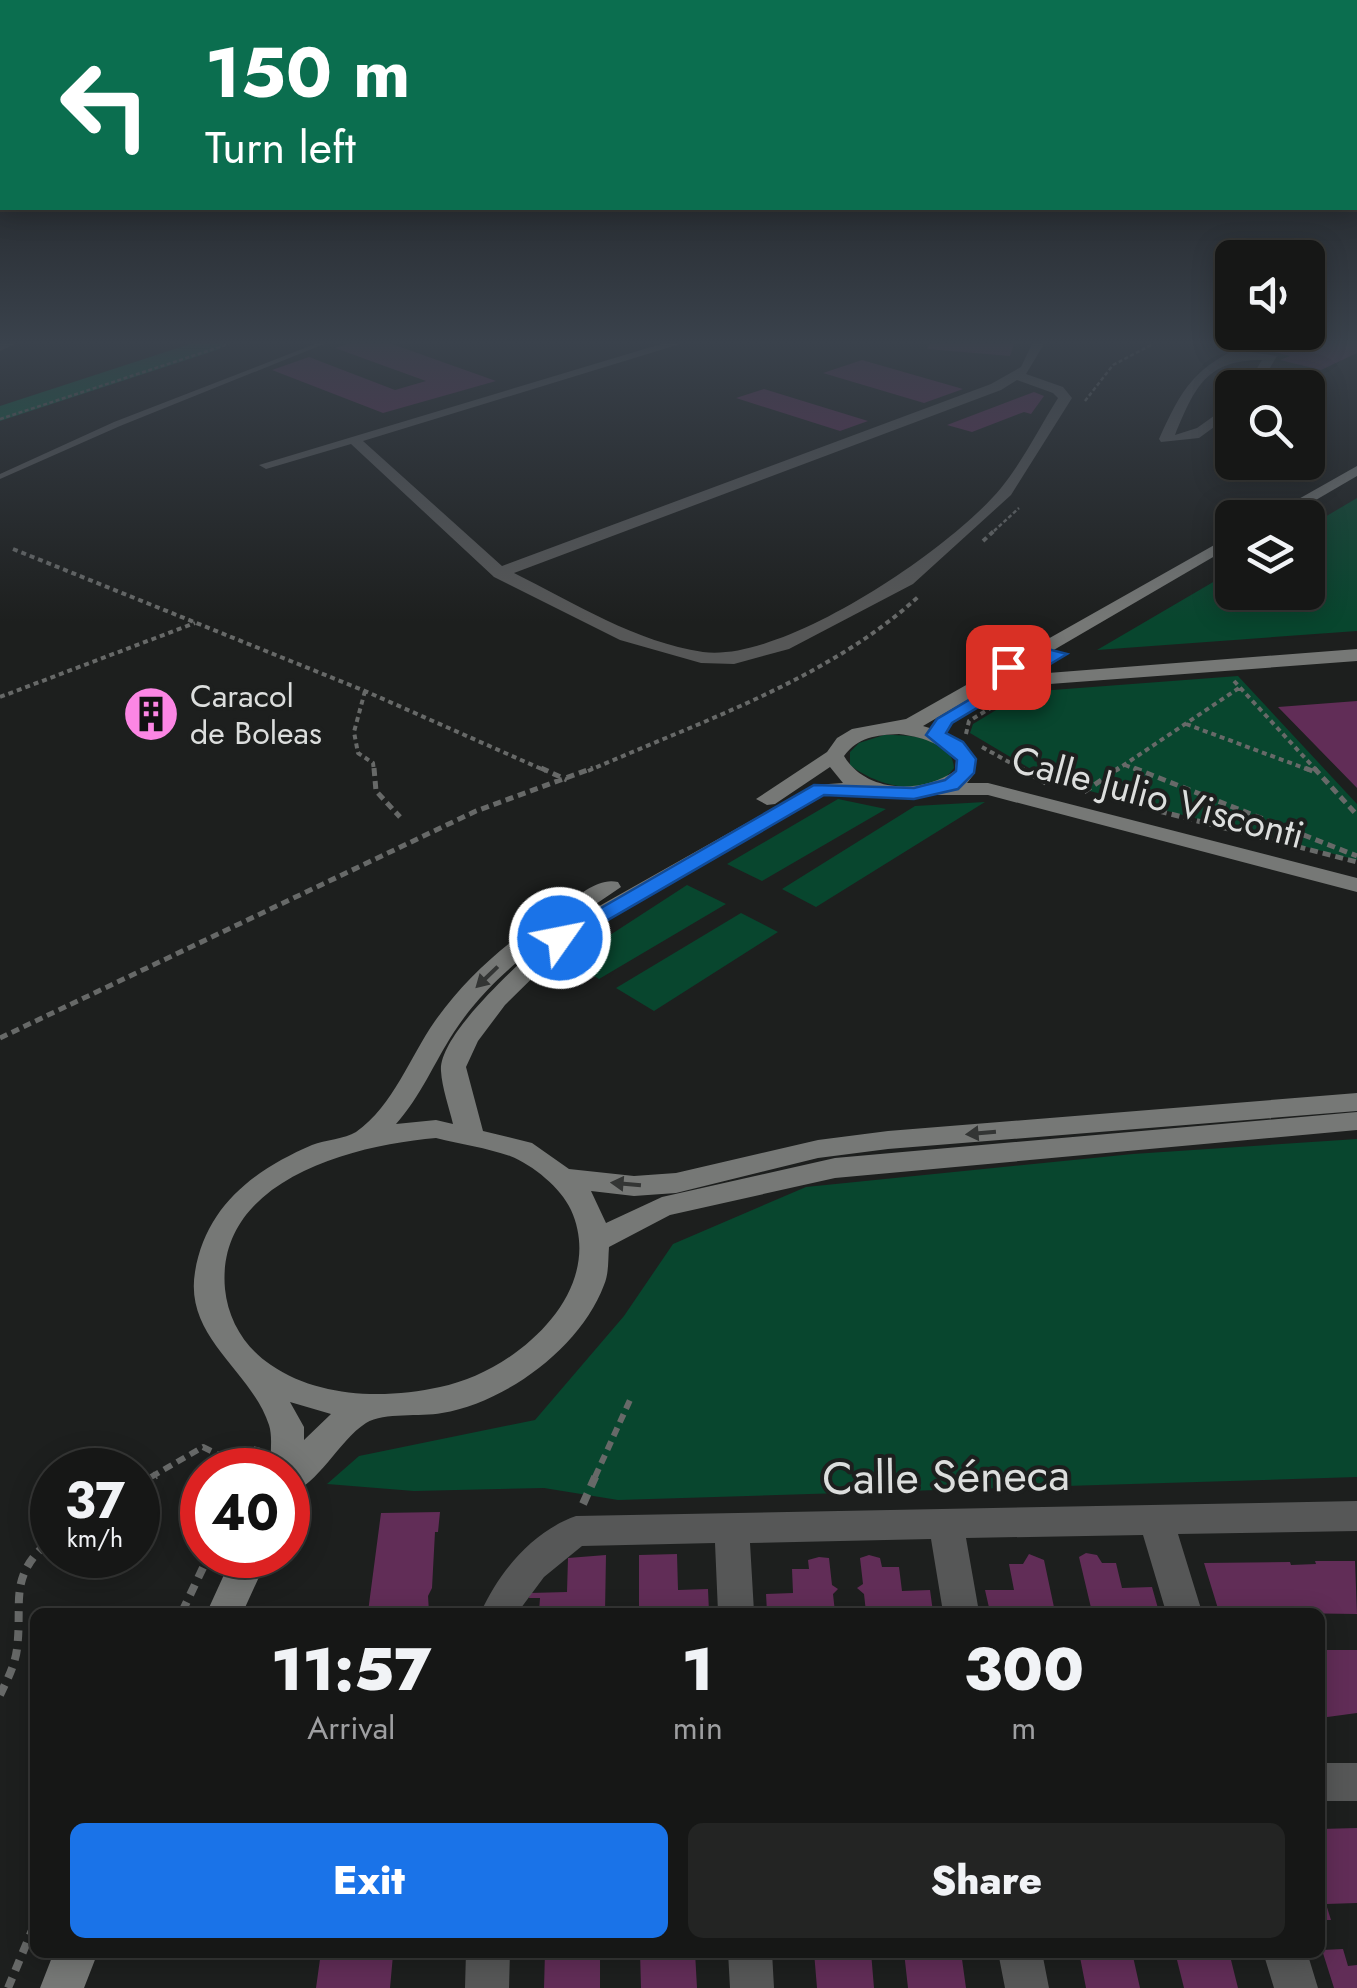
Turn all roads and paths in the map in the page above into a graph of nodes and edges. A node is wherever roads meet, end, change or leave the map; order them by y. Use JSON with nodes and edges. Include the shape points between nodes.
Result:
{"nodes":[{"id":1,"x":89,"y":437,"type":"edge"},
{"id":2,"x":365,"y":437,"type":"edge"},
{"id":3,"x":863,"y":437,"type":"edge"},
{"id":4,"x":1040,"y":437,"type":"edge"},
{"id":5,"x":354,"y":440,"type":"junction"},
{"id":6,"x":266,"y":465,"type":"dead end"},
{"id":7,"x":1357,"y":470,"type":"edge"},
{"id":8,"x":0,"y":477,"type":"edge"},
{"id":9,"x":1357,"y":482,"type":"edge"},
{"id":10,"x":1304,"y":500,"type":"edge"},
{"id":11,"x":1325,"y":500,"type":"edge"},
{"id":12,"x":1021,"y":506,"type":"dead end"},
{"id":13,"x":13,"y":549,"type":"dead end"},
{"id":14,"x":1215,"y":550,"type":"edge"},
{"id":15,"x":971,"y":551,"type":"dead end"},
{"id":16,"x":1215,"y":562,"type":"edge"},
{"id":17,"x":500,"y":573,"type":"junction"},
{"id":18,"x":929,"y":588,"type":"dead end"},
{"id":19,"x":198,"y":622,"type":"junction"},
{"id":20,"x":1357,"y":643,"type":"edge"},
{"id":21,"x":1036,"y":652,"type":"junction"},
{"id":22,"x":1059,"y":654,"type":"junction"},
{"id":23,"x":1357,"y":654,"type":"edge"},
{"id":24,"x":1242,"y":674,"type":"dead end"},
{"id":25,"x":1015,"y":686,"type":"junction"},
{"id":26,"x":1240,"y":688,"type":"junction"},
{"id":27,"x":365,"y":691,"type":"junction"},
{"id":28,"x":0,"y":698,"type":"edge"},
{"id":29,"x":1186,"y":724,"type":"junction"},
{"id":30,"x":890,"y":728,"type":"junction"},
{"id":31,"x":936,"y":735,"type":"junction"},
{"id":32,"x":834,"y":756,"type":"junction"},
{"id":33,"x":1125,"y":765,"type":"junction"},
{"id":34,"x":967,"y":766,"type":"junction"},
{"id":35,"x":1318,"y":773,"type":"junction"},
{"id":36,"x":568,"y":780,"type":"junction"},
{"id":37,"x":1056,"y":785,"type":"dead end"},
{"id":38,"x":872,"y":789,"type":"junction"},
{"id":39,"x":941,"y":789,"type":"junction"},
{"id":40,"x":1070,"y":789,"type":"dead end"},
{"id":41,"x":1084,"y":792,"type":"junction"},
{"id":42,"x":1101,"y":796,"type":"dead end"},
{"id":43,"x":1154,"y":810,"type":"dead end"},
{"id":44,"x":1357,"y":815,"type":"edge"},
{"id":45,"x":400,"y":817,"type":"dead end"},
{"id":46,"x":1357,"y":859,"type":"edge"},
{"id":47,"x":1357,"y":871,"type":"edge"},
{"id":48,"x":1357,"y":885,"type":"edge"},
{"id":49,"x":0,"y":1038,"type":"edge"},
{"id":50,"x":1357,"y":1102,"type":"edge"},
{"id":51,"x":1357,"y":1121,"type":"edge"},
{"id":52,"x":469,"y":1132,"type":"junction"},
{"id":53,"x":366,"y":1135,"type":"junction"},
{"id":54,"x":565,"y":1178,"type":"junction"},
{"id":55,"x":596,"y":1240,"type":"junction"},
{"id":56,"x":259,"y":1374,"type":"junction"},
{"id":57,"x":630,"y":1400,"type":"dead end"},
{"id":58,"x":362,"y":1408,"type":"junction"},
{"id":59,"x":286,"y":1448,"type":"edge"},
{"id":60,"x":310,"y":1456,"type":"edge"},
{"id":61,"x":1357,"y":1516,"type":"edge"},
{"id":62,"x":1156,"y":1519,"type":"junction"},
{"id":63,"x":946,"y":1524,"type":"junction"},
{"id":64,"x":732,"y":1528,"type":"junction"},
{"id":65,"x":576,"y":1531,"type":"junction"},
{"id":66,"x":30,"y":1560,"type":"edge"},
{"id":67,"x":198,"y":1578,"type":"edge"},
{"id":68,"x":241,"y":1578,"type":"edge"},
{"id":69,"x":184,"y":1608,"type":"edge"},
{"id":70,"x":227,"y":1608,"type":"edge"},
{"id":71,"x":502,"y":1608,"type":"edge"},
{"id":72,"x":736,"y":1608,"type":"edge"},
{"id":73,"x":960,"y":1608,"type":"edge"},
{"id":74,"x":1183,"y":1608,"type":"edge"},
{"id":75,"x":0,"y":1695,"type":"edge"},
{"id":76,"x":1325,"y":1782,"type":"edge"},
{"id":77,"x":1357,"y":1782,"type":"edge"},
{"id":78,"x":30,"y":1935,"type":"edge"},
{"id":79,"x":74,"y":1958,"type":"edge"},
{"id":80,"x":488,"y":1958,"type":"edge"},
{"id":81,"x":750,"y":1958,"type":"edge"},
{"id":82,"x":1021,"y":1958,"type":"edge"},
{"id":83,"x":1287,"y":1958,"type":"edge"},
{"id":84,"x":8,"y":1988,"type":"edge"},
{"id":85,"x":62,"y":1988,"type":"edge"},
{"id":86,"x":487,"y":1988,"type":"edge"},
{"id":87,"x":752,"y":1988,"type":"edge"},
{"id":88,"x":1027,"y":1988,"type":"edge"},
{"id":89,"x":1296,"y":1988,"type":"edge"}],
"edges":[{"from":1,"to":8,"type":"lane"},
{"from":2,"to":5,"type":"street"},
{"from":3,"to":17,"type":"street"},
{"from":4,"to":17,"type":"street","via":[[1006,492],[898,586],[752,655],[701,657],[639,641]]},
{"from":5,"to":6,"type":"street"},
{"from":5,"to":17,"type":"street"},
{"from":7,"to":10,"type":"street"},
{"from":9,"to":11,"type":"street"},
{"from":12,"to":15,"type":"path"},
{"from":13,"to":19,"type":"path"},
{"from":14,"to":21,"type":"street"},
{"from":16,"to":22,"type":"street"},
{"from":18,"to":36,"type":"path","via":[[843,654]]},
{"from":19,"to":27,"type":"path"},
{"from":19,"to":28,"type":"path"},
{"from":20,"to":22,"type":"street","via":[[1096,662]]},
{"from":21,"to":22,"type":"street"},
{"from":21,"to":30,"type":"street","via":[[914,723]]},
{"from":22,"to":25,"type":"street"},
{"from":23,"to":25,"type":"street"},
{"from":24,"to":26,"type":"path","via":[[1228,675]]},
{"from":25,"to":31,"type":"street","via":[[946,719]]},
{"from":25,"to":37,"type":"path","via":[[964,732]]},
{"from":26,"to":29,"type":"path"},
{"from":26,"to":35,"type":"path"},
{"from":27,"to":36,"type":"path"},
{"from":27,"to":45,"type":"path","via":[[354,732],[358,753],[374,763],[376,791]]},
{"from":29,"to":33,"type":"path"},
{"from":29,"to":35,"type":"path"},
{"from":30,"to":31,"type":"street"},
{"from":30,"to":32,"type":"street","via":[[848,738]]},
{"from":31,"to":34,"type":"street","via":[[956,746]]},
{"from":32,"to":38,"type":"street","via":[[846,777]]},
{"from":32,"to":53,"type":"street","one_way":true,"via":[[540,929],[478,986],[444,1028],[412,1090]]},
{"from":33,"to":41,"type":"path"},
{"from":33,"to":46,"type":"path"},
{"from":34,"to":39,"type":"street"},
{"from":34,"to":47,"type":"street","name":"Calle Julio Visconti"},
{"from":35,"to":44,"type":"path"},
{"from":36,"to":49,"type":"path","via":[[476,811]]},
{"from":38,"to":39,"type":"street","name":"Calle Julio Visconti"},
{"from":38,"to":52,"type":"street","name":"Calle Julio Visconti","via":[[821,789],[560,938],[466,1039],[453,1067]]},
{"from":39,"to":48,"type":"street","name":"Calle Julio Visconti","via":[[988,788]]},
{"from":40,"to":41,"type":"path"},
{"from":41,"to":42,"type":"path"},
{"from":43,"to":46,"type":"path"},
{"from":50,"to":54,"type":"street","one_way":true,"via":[[870,1142],[676,1183]]},
{"from":51,"to":55,"type":"street","via":[[835,1168],[662,1207]]},
{"from":52,"to":53,"type":"street"},
{"from":52,"to":54,"type":"street","via":[[523,1149]]},
{"from":53,"to":56,"type":"street","via":[[274,1176],[250,1196],[217,1245],[210,1286],[217,1325]]},
{"from":54,"to":55,"type":"street","via":[[586,1207]]},
{"from":55,"to":58,"type":"street","via":[[592,1282],[571,1323],[517,1371],[441,1401]]},
{"from":56,"to":58,"type":"street","via":[[279,1386]]},
{"from":56,"to":59,"type":"street","via":[[286,1426]]},
{"from":57,"to":65,"type":"path","via":[[587,1488]]},
{"from":58,"to":60,"type":"street"},
{"from":61,"to":62,"type":"street","name":"Calle Séneca"},
{"from":62,"to":63,"type":"street","name":"Calle Séneca"},
{"from":62,"to":74,"type":"street"},
{"from":63,"to":64,"type":"street","name":"Calle Séneca"},
{"from":63,"to":73,"type":"street"},
{"from":64,"to":65,"type":"street","name":"Calle Séneca"},
{"from":64,"to":72,"type":"street"},
{"from":65,"to":71,"type":"street","via":[[515,1580]]},
{"from":66,"to":75,"type":"path","via":[[16,1593],[17,1653]]},
{"from":67,"to":69,"type":"path"},
{"from":68,"to":70,"type":"street"},
{"from":76,"to":77,"type":"street"},
{"from":78,"to":84,"type":"path"},
{"from":79,"to":85,"type":"street"},
{"from":80,"to":86,"type":"street"},
{"from":81,"to":87,"type":"street"},
{"from":82,"to":88,"type":"street"},
{"from":83,"to":89,"type":"street"}]}
